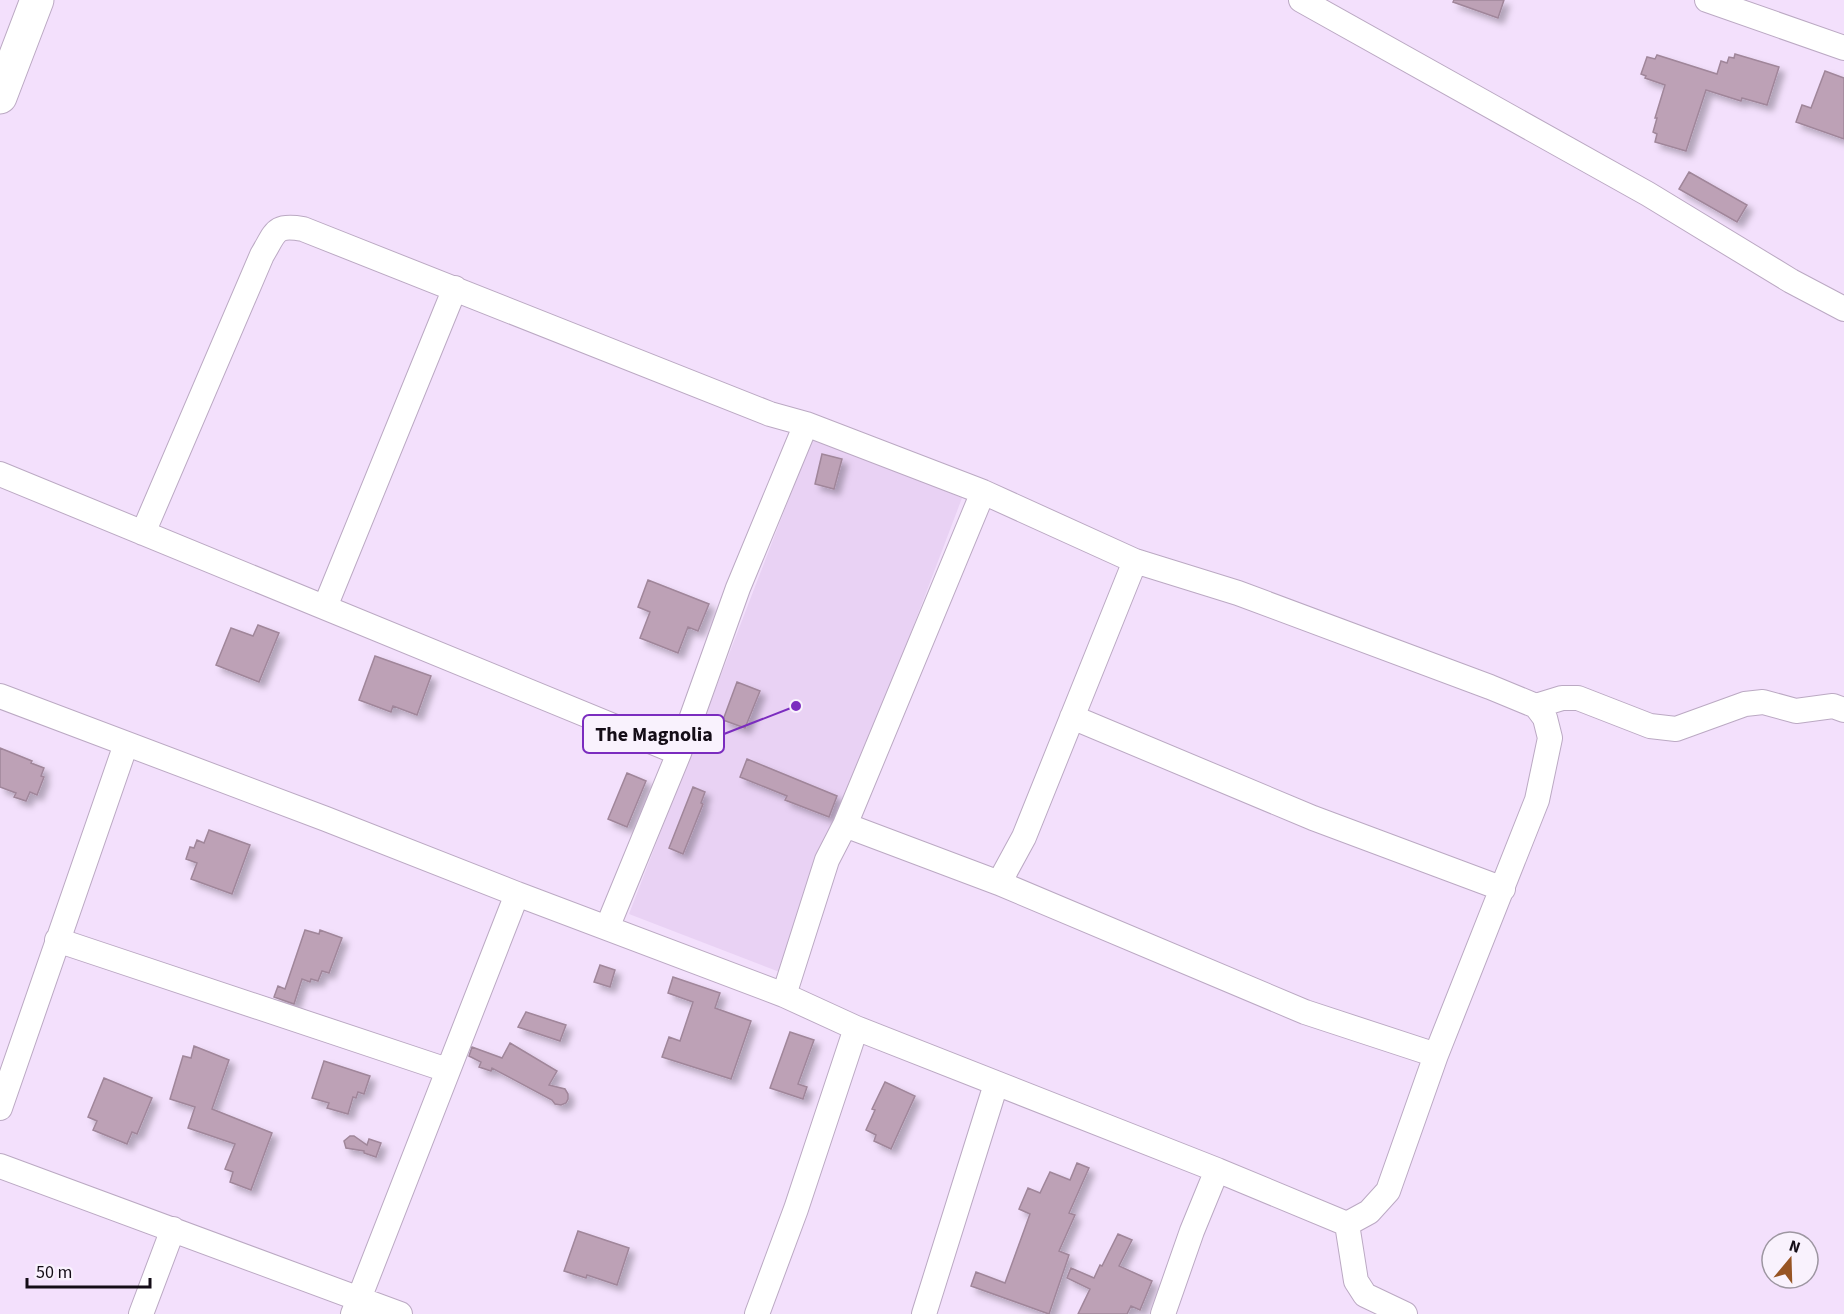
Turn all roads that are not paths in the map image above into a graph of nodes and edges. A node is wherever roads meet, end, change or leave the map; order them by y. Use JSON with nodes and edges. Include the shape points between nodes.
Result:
{"nodes":[{"id":1,"x":37,"y":0,"type":"edge"},
{"id":2,"x":1301,"y":0,"type":"edge"},
{"id":3,"x":1707,"y":0,"type":"edge"},
{"id":4,"x":1844,"y":48,"type":"edge"},
{"id":5,"x":2,"y":85,"type":"edge"},
{"id":6,"x":455,"y":288,"type":"junction"},
{"id":7,"x":1844,"y":309,"type":"edge"},
{"id":8,"x":806,"y":424,"type":"junction"},
{"id":9,"x":0,"y":474,"type":"edge"},
{"id":10,"x":983,"y":492,"type":"junction"},
{"id":11,"x":143,"y":532,"type":"junction"},
{"id":12,"x":1135,"y":561,"type":"junction"},
{"id":13,"x":326,"y":607,"type":"junction"},
{"id":14,"x":0,"y":696,"type":"edge"},
{"id":15,"x":1536,"y":706,"type":"junction"},
{"id":16,"x":1844,"y":710,"type":"edge"},
{"id":17,"x":1072,"y":717,"type":"junction"},
{"id":18,"x":126,"y":744,"type":"junction"},
{"id":19,"x":679,"y":753,"type":"junction"},
{"id":20,"x":845,"y":825,"type":"junction"},
{"id":21,"x":999,"y":883,"type":"junction"},
{"id":22,"x":1503,"y":889,"type":"junction"},
{"id":23,"x":517,"y":894,"type":"junction"},
{"id":24,"x":607,"y":928,"type":"junction"},
{"id":25,"x":57,"y":940,"type":"junction"},
{"id":26,"x":784,"y":995,"type":"junction"},
{"id":27,"x":856,"y":1028,"type":"junction"},
{"id":28,"x":1436,"y":1055,"type":"junction"},
{"id":29,"x":447,"y":1070,"type":"junction"},
{"id":30,"x":996,"y":1083,"type":"junction"},
{"id":31,"x":0,"y":1108,"type":"edge"},
{"id":32,"x":0,"y":1166,"type":"edge"},
{"id":33,"x":1218,"y":1170,"type":"junction"},
{"id":34,"x":1347,"y":1224,"type":"junction"},
{"id":35,"x":173,"y":1229,"type":"junction"},
{"id":36,"x":356,"y":1306,"type":"edge"},
{"id":37,"x":141,"y":1314,"type":"edge"},
{"id":38,"x":400,"y":1314,"type":"edge"},
{"id":39,"x":757,"y":1314,"type":"edge"},
{"id":40,"x":924,"y":1314,"type":"edge"},
{"id":41,"x":1163,"y":1314,"type":"edge"},
{"id":42,"x":1405,"y":1314,"type":"edge"}],
"edges":[{"from":1,"to":5,"type":"highway"},
{"from":2,"to":7,"type":"street"},
{"from":3,"to":4,"type":"street"},
{"from":6,"to":8,"type":"street","via":[[770,414]]},
{"from":6,"to":11,"type":"street","via":[[303,228],[285,226],[276,231],[262,255]]},
{"from":6,"to":13,"type":"street"},
{"from":8,"to":10,"type":"street"},
{"from":8,"to":19,"type":"street","via":[[738,588]]},
{"from":9,"to":11,"type":"street"},
{"from":10,"to":12,"type":"street"},
{"from":10,"to":20,"type":"street"},
{"from":11,"to":13,"type":"street"},
{"from":12,"to":15,"type":"street","via":[[1239,593]]},
{"from":12,"to":17,"type":"street"},
{"from":13,"to":19,"type":"street"},
{"from":14,"to":18,"type":"street"},
{"from":15,"to":16,"type":"street","via":[[1578,698],[1650,726],[1676,729],[1745,704],[1763,702],[1796,711],[1833,706]]},
{"from":15,"to":22,"type":"street","via":[[1545,718],[1550,738],[1537,800]]},
{"from":17,"to":21,"type":"street","via":[[1024,837]]},
{"from":17,"to":22,"type":"street","via":[[1313,818]]},
{"from":18,"to":23,"type":"street"},
{"from":18,"to":25,"type":"street"},
{"from":19,"to":24,"type":"street"},
{"from":20,"to":21,"type":"street"},
{"from":20,"to":26,"type":"street","via":[[827,860]]},
{"from":21,"to":28,"type":"street","via":[[1305,1012]]},
{"from":22,"to":28,"type":"street"},
{"from":23,"to":24,"type":"street"},
{"from":23,"to":29,"type":"street"},
{"from":24,"to":26,"type":"street"},
{"from":25,"to":29,"type":"street"},
{"from":25,"to":31,"type":"street"},
{"from":26,"to":27,"type":"street"},
{"from":27,"to":30,"type":"street"},
{"from":27,"to":39,"type":"street"},
{"from":28,"to":34,"type":"street","via":[[1388,1191],[1369,1212]]},
{"from":29,"to":36,"type":"street"},
{"from":30,"to":33,"type":"street"},
{"from":30,"to":40,"type":"street"},
{"from":32,"to":35,"type":"street"},
{"from":33,"to":34,"type":"street"},
{"from":33,"to":41,"type":"street"},
{"from":34,"to":42,"type":"street","via":[[1356,1281],[1365,1294]]},
{"from":35,"to":36,"type":"street"},
{"from":35,"to":37,"type":"street"},
{"from":36,"to":38,"type":"street"}]}
